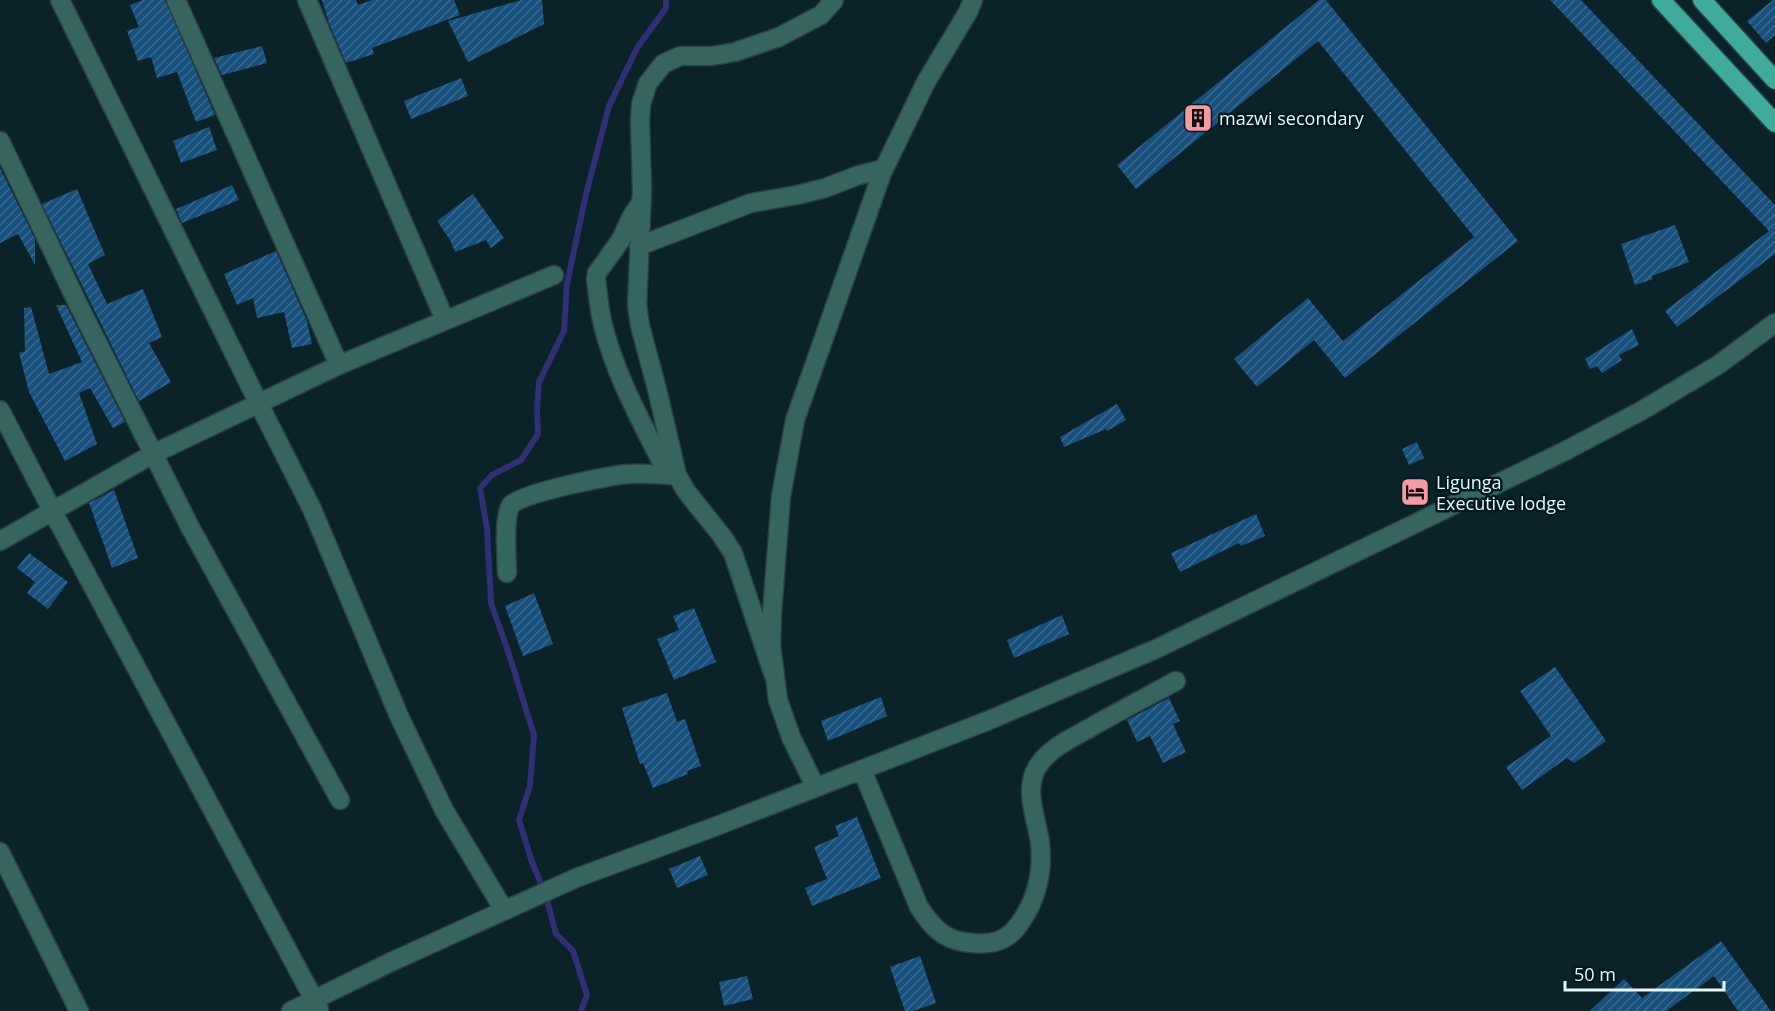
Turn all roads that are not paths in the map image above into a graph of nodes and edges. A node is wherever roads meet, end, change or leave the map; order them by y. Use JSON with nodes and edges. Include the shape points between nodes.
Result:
{"nodes":[{"id":1,"x":60,"y":0,"type":"edge"},
{"id":2,"x":176,"y":0,"type":"edge"},
{"id":3,"x":307,"y":0,"type":"edge"},
{"id":4,"x":834,"y":0,"type":"edge"},
{"id":5,"x":973,"y":0,"type":"edge"},
{"id":6,"x":1661,"y":0,"type":"edge"},
{"id":7,"x":1702,"y":0,"type":"edge"},
{"id":8,"x":1775,"y":80,"type":"edge"},
{"id":9,"x":1775,"y":123,"type":"edge"},
{"id":10,"x":0,"y":141,"type":"edge"},
{"id":11,"x":884,"y":169,"type":"junction"},
{"id":12,"x":641,"y":202,"type":"junction"},
{"id":13,"x":639,"y":246,"type":"junction"},
{"id":14,"x":554,"y":275,"type":"dead end"},
{"id":15,"x":445,"y":320,"type":"junction"},
{"id":16,"x":1775,"y":323,"type":"edge"},
{"id":17,"x":339,"y":365,"type":"junction"},
{"id":18,"x":259,"y":404,"type":"junction"},
{"id":19,"x":0,"y":410,"type":"edge"},
{"id":20,"x":153,"y":454,"type":"junction"},
{"id":21,"x":672,"y":475,"type":"junction"},
{"id":22,"x":53,"y":512,"type":"junction"},
{"id":23,"x":0,"y":541,"type":"edge"},
{"id":24,"x":507,"y":573,"type":"dead end"},
{"id":25,"x":774,"y":676,"type":"junction"},
{"id":26,"x":1176,"y":681,"type":"dead end"},
{"id":27,"x":862,"y":770,"type":"junction"},
{"id":28,"x":815,"y":786,"type":"junction"},
{"id":29,"x":340,"y":800,"type":"dead end"},
{"id":30,"x":0,"y":852,"type":"edge"},
{"id":31,"x":504,"y":910,"type":"junction"},
{"id":32,"x":317,"y":1006,"type":"edge"},
{"id":33,"x":79,"y":1011,"type":"edge"},
{"id":34,"x":291,"y":1011,"type":"edge"}],
"edges":[{"from":1,"to":18,"type":"street"},
{"from":2,"to":17,"type":"street"},
{"from":3,"to":15,"type":"street"},
{"from":4,"to":12,"type":"street","via":[[821,15],[779,37],[735,52],[680,56],[663,64],[648,83],[641,104]]},
{"from":5,"to":11,"type":"street","via":[[926,82]]},
{"from":6,"to":9,"type":"main road"},
{"from":7,"to":8,"type":"main road"},
{"from":10,"to":20,"type":"street"},
{"from":11,"to":13,"type":"street","via":[[825,188],[750,203]]},
{"from":11,"to":25,"type":"street","via":[[795,420],[781,496],[772,613]]},
{"from":12,"to":13,"type":"street"},
{"from":12,"to":21,"type":"street","via":[[596,279],[602,322],[613,359],[637,413]]},
{"from":13,"to":21,"type":"street","via":[[640,326],[657,389]]},
{"from":14,"to":15,"type":"street"},
{"from":15,"to":17,"type":"street"},
{"from":16,"to":27,"type":"street","via":[[1718,365],[1542,463],[1156,649]]},
{"from":17,"to":18,"type":"street"},
{"from":18,"to":20,"type":"street"},
{"from":18,"to":31,"type":"street","via":[[312,509],[399,716],[444,810]]},
{"from":19,"to":22,"type":"street"},
{"from":20,"to":22,"type":"street"},
{"from":20,"to":29,"type":"street"},
{"from":21,"to":24,"type":"street","via":[[629,474],[585,481],[513,502],[507,526]]},
{"from":21,"to":25,"type":"street","via":[[733,554]]},
{"from":22,"to":23,"type":"street"},
{"from":22,"to":32,"type":"street"},
{"from":25,"to":28,"type":"street","via":[[791,737]]},
{"from":26,"to":27,"type":"street","via":[[1072,738],[1040,763],[1031,799],[1040,843],[1038,887],[1016,930],[1000,941],[958,941],[930,924],[919,907]]},
{"from":27,"to":28,"type":"street"},
{"from":28,"to":31,"type":"street","via":[[576,878]]},
{"from":30,"to":33,"type":"street"},
{"from":31,"to":32,"type":"street","via":[[391,962]]},
{"from":32,"to":34,"type":"street"}]}
